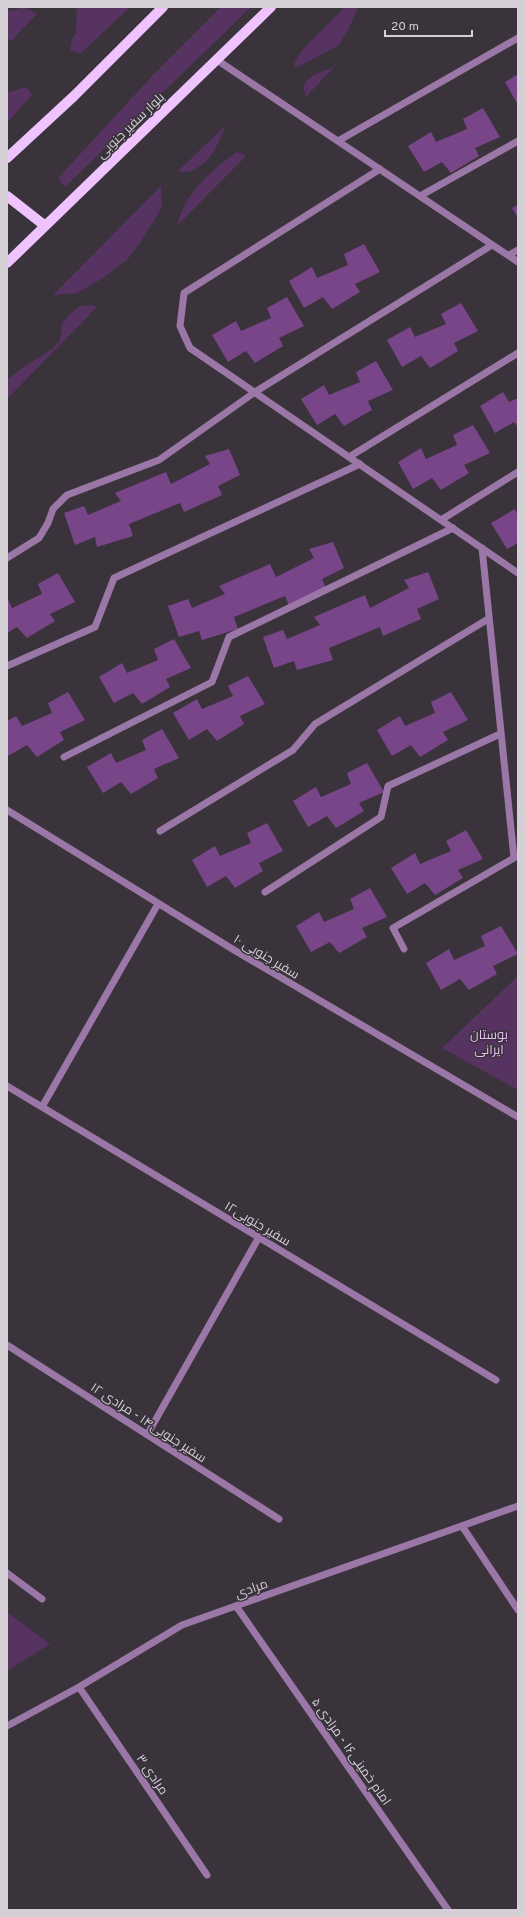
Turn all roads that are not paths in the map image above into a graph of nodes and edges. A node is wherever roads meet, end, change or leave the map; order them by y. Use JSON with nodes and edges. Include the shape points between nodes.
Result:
{"nodes":[{"id":1,"x":163,"y":7,"type":"edge"},
{"id":2,"x":271,"y":7,"type":"edge"},
{"id":3,"x":518,"y":38,"type":"edge"},
{"id":4,"x":217,"y":60,"type":"junction"},
{"id":5,"x":338,"y":141,"type":"junction"},
{"id":6,"x":518,"y":141,"type":"edge"},
{"id":7,"x":7,"y":158,"type":"edge"},
{"id":8,"x":380,"y":169,"type":"junction"},
{"id":9,"x":7,"y":196,"type":"edge"},
{"id":10,"x":420,"y":196,"type":"junction"},
{"id":11,"x":44,"y":225,"type":"junction"},
{"id":12,"x":492,"y":245,"type":"junction"},
{"id":13,"x":518,"y":250,"type":"edge"},
{"id":14,"x":508,"y":255,"type":"junction"},
{"id":15,"x":518,"y":262,"type":"edge"},
{"id":16,"x":7,"y":263,"type":"edge"},
{"id":17,"x":518,"y":354,"type":"edge"},
{"id":18,"x":255,"y":392,"type":"junction"},
{"id":19,"x":349,"y":457,"type":"junction"},
{"id":20,"x":360,"y":464,"type":"junction"},
{"id":21,"x":518,"y":472,"type":"edge"},
{"id":22,"x":441,"y":520,"type":"junction"},
{"id":23,"x":453,"y":528,"type":"junction"},
{"id":24,"x":482,"y":548,"type":"junction"},
{"id":25,"x":7,"y":558,"type":"edge"},
{"id":26,"x":518,"y":572,"type":"edge"},
{"id":27,"x":488,"y":619,"type":"junction"},
{"id":28,"x":7,"y":666,"type":"edge"},
{"id":29,"x":500,"y":734,"type":"junction"},
{"id":30,"x":64,"y":757,"type":"dead end"},
{"id":31,"x":7,"y":810,"type":"edge"},
{"id":32,"x":160,"y":831,"type":"dead end"},
{"id":33,"x":516,"y":861,"type":"edge"},
{"id":34,"x":265,"y":892,"type":"dead end"},
{"id":35,"x":158,"y":904,"type":"junction"},
{"id":36,"x":404,"y":949,"type":"dead end"},
{"id":37,"x":7,"y":1086,"type":"edge"},
{"id":38,"x":42,"y":1107,"type":"junction"},
{"id":39,"x":518,"y":1117,"type":"edge"},
{"id":40,"x":259,"y":1237,"type":"junction"},
{"id":41,"x":7,"y":1345,"type":"edge"},
{"id":42,"x":496,"y":1380,"type":"dead end"},
{"id":43,"x":148,"y":1435,"type":"junction"},
{"id":44,"x":518,"y":1506,"type":"edge"},
{"id":45,"x":279,"y":1519,"type":"dead end"},
{"id":46,"x":462,"y":1526,"type":"junction"},
{"id":47,"x":7,"y":1573,"type":"edge"},
{"id":48,"x":42,"y":1598,"type":"dead end"},
{"id":49,"x":236,"y":1606,"type":"junction"},
{"id":50,"x":518,"y":1610,"type":"edge"},
{"id":51,"x":79,"y":1687,"type":"junction"},
{"id":52,"x":7,"y":1726,"type":"edge"},
{"id":53,"x":207,"y":1875,"type":"dead end"},
{"id":54,"x":448,"y":1910,"type":"edge"}],
"edges":[{"from":1,"to":7,"type":"main road","via":[[74,96]]},
{"from":2,"to":4,"type":"main road","name":"بلوار سفیر جنوبی"},
{"from":3,"to":5,"type":"street"},
{"from":4,"to":5,"type":"street"},
{"from":4,"to":11,"type":"main road","name":"بلوار سفیر جنوبی"},
{"from":5,"to":8,"type":"street"},
{"from":6,"to":10,"type":"street"},
{"from":8,"to":10,"type":"street"},
{"from":8,"to":18,"type":"street","via":[[184,293],[180,326],[190,348]]},
{"from":9,"to":11,"type":"main road"},
{"from":10,"to":12,"type":"street"},
{"from":11,"to":16,"type":"main road","name":"بلوار سفیر جنوبی"},
{"from":12,"to":14,"type":"street"},
{"from":12,"to":18,"type":"street"},
{"from":13,"to":14,"type":"street"},
{"from":14,"to":15,"type":"street"},
{"from":17,"to":19,"type":"street"},
{"from":18,"to":19,"type":"street"},
{"from":18,"to":25,"type":"street","via":[[159,460],[67,495],[53,509],[39,538]]},
{"from":19,"to":20,"type":"street"},
{"from":20,"to":22,"type":"street"},
{"from":20,"to":28,"type":"street","via":[[114,578],[95,627]]},
{"from":21,"to":22,"type":"street"},
{"from":22,"to":23,"type":"street"},
{"from":23,"to":24,"type":"street"},
{"from":23,"to":30,"type":"street","via":[[229,637],[212,682]]},
{"from":24,"to":26,"type":"street"},
{"from":24,"to":27,"type":"street"},
{"from":27,"to":29,"type":"street"},
{"from":27,"to":32,"type":"street","via":[[315,724],[293,750]]},
{"from":29,"to":33,"type":"street"},
{"from":29,"to":34,"type":"street","via":[[388,786],[381,817]]},
{"from":31,"to":35,"type":"street","name":"سفیر جنوبی ۱۰"},
{"from":33,"to":36,"type":"street","via":[[394,928]]},
{"from":35,"to":38,"type":"street"},
{"from":35,"to":39,"type":"street","name":"سفیر جنوبی ۱۰"},
{"from":37,"to":38,"type":"street","name":"سفیر جنوبی۱۲"},
{"from":38,"to":40,"type":"street","name":"سفیر جنوبی۱۲"},
{"from":40,"to":42,"type":"street","name":"سفیر جنوبی۱۲"},
{"from":40,"to":43,"type":"street"},
{"from":41,"to":43,"type":"street","name":"سفیر جنوبی۱۴ - مرادی ۱۲"},
{"from":43,"to":45,"type":"street","name":"سفیر جنوبی۱۴ - مرادی ۱۲"},
{"from":44,"to":46,"type":"street","name":"مرادی"},
{"from":46,"to":49,"type":"street","name":"مرادی"},
{"from":46,"to":50,"type":"street"},
{"from":47,"to":48,"type":"street"},
{"from":49,"to":51,"type":"street","name":"مرادی","via":[[182,1625]]},
{"from":49,"to":54,"type":"street","name":"امام خمینی۱۶ - مرادی ۵"},
{"from":51,"to":52,"type":"street","name":"مرادی"},
{"from":51,"to":53,"type":"street","name":"مرادی ۳"}]}
